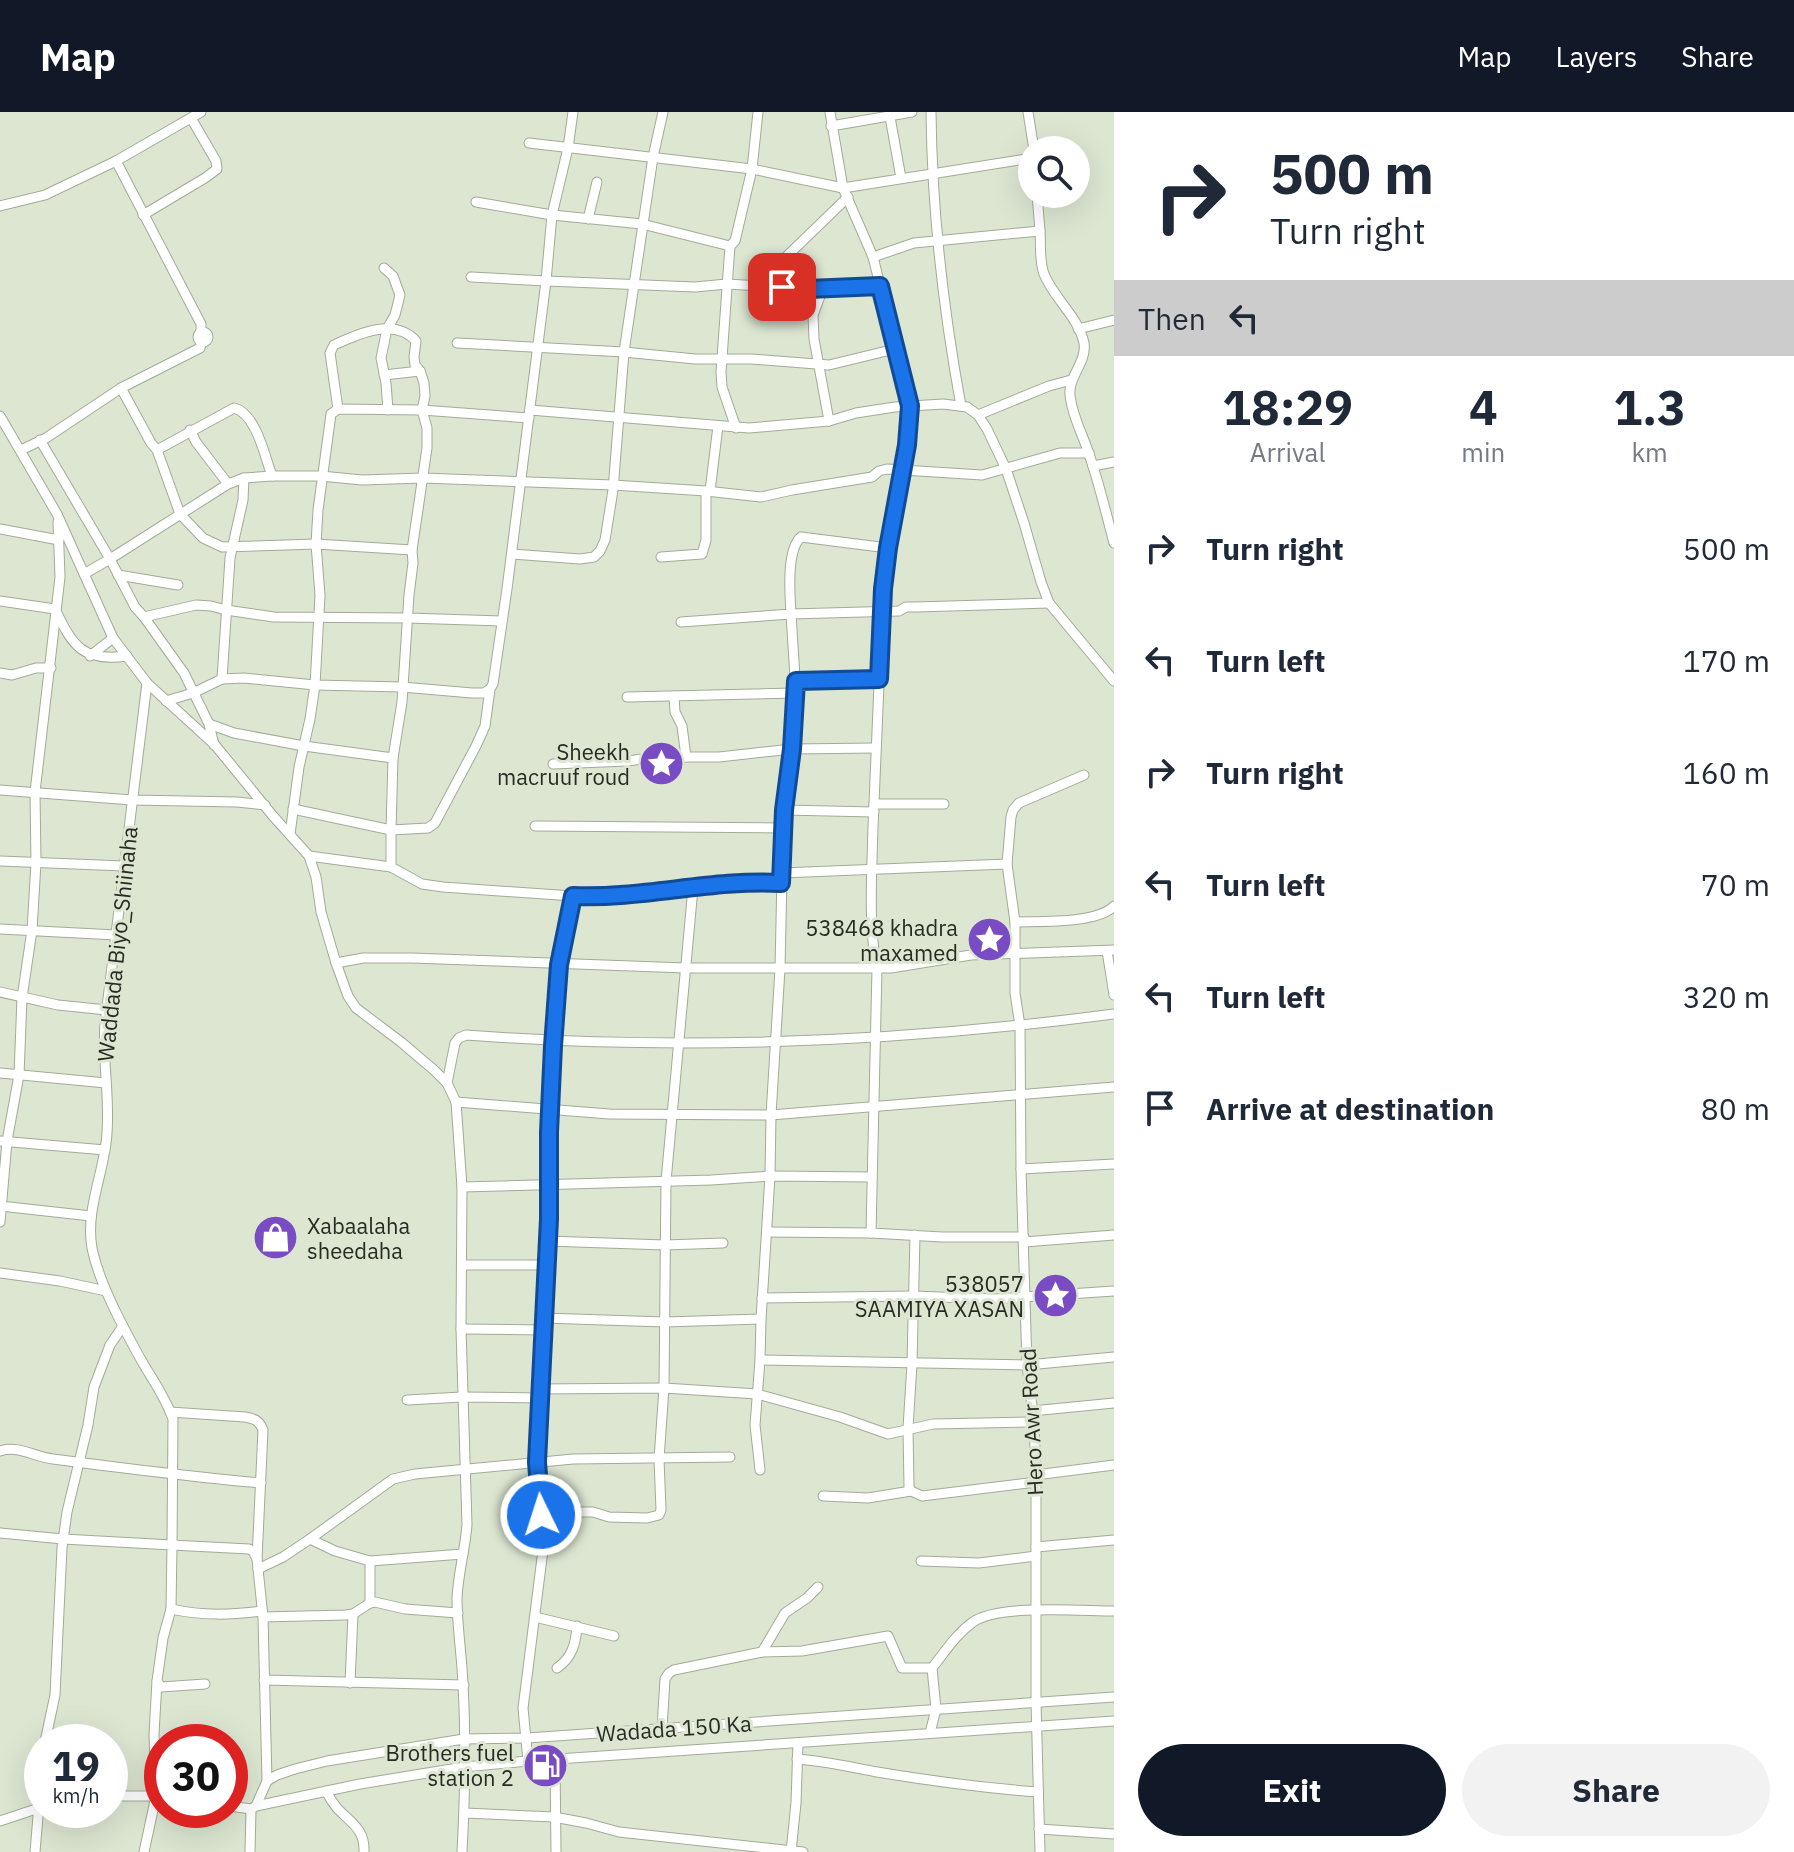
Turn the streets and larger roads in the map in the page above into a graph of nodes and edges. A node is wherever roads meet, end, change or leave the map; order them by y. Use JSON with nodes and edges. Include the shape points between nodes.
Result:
{"nodes":[{"id":1,"x":201,"y":112,"type":"edge"},
{"id":2,"x":573,"y":112,"type":"edge"},
{"id":3,"x":663,"y":112,"type":"edge"},
{"id":4,"x":758,"y":112,"type":"edge"},
{"id":5,"x":829,"y":112,"type":"edge"},
{"id":6,"x":912,"y":112,"type":"edge"},
{"id":7,"x":931,"y":112,"type":"edge"},
{"id":8,"x":1028,"y":112,"type":"edge"},
{"id":9,"x":890,"y":117,"type":"junction"},
{"id":10,"x":191,"y":118,"type":"junction"},
{"id":11,"x":831,"y":126,"type":"junction"},
{"id":12,"x":1032,"y":136,"type":"edge"},
{"id":13,"x":529,"y":143,"type":"dead end"},
{"id":14,"x":568,"y":148,"type":"junction"},
{"id":15,"x":653,"y":157,"type":"junction"},
{"id":16,"x":1018,"y":160,"type":"edge"},
{"id":17,"x":116,"y":161,"type":"junction"},
{"id":18,"x":752,"y":169,"type":"junction"},
{"id":19,"x":933,"y":173,"type":"junction"},
{"id":20,"x":901,"y":178,"type":"junction"},
{"id":21,"x":597,"y":182,"type":"dead end"},
{"id":22,"x":846,"y":193,"type":"junction"},
{"id":23,"x":476,"y":202,"type":"dead end"},
{"id":24,"x":0,"y":206,"type":"edge"},
{"id":25,"x":1038,"y":208,"type":"edge"},
{"id":26,"x":143,"y":215,"type":"junction"},
{"id":27,"x":552,"y":215,"type":"junction"},
{"id":28,"x":588,"y":219,"type":"junction"},
{"id":29,"x":642,"y":224,"type":"junction"},
{"id":30,"x":1040,"y":231,"type":"junction"},
{"id":31,"x":937,"y":241,"type":"junction"},
{"id":32,"x":730,"y":246,"type":"junction"},
{"id":33,"x":873,"y":257,"type":"junction"},
{"id":34,"x":384,"y":268,"type":"dead end"},
{"id":35,"x":471,"y":277,"type":"dead end"},
{"id":36,"x":546,"y":281,"type":"junction"},
{"id":37,"x":634,"y":283,"type":"junction"},
{"id":38,"x":727,"y":284,"type":"junction"},
{"id":39,"x":756,"y":286,"type":"junction"},
{"id":40,"x":880,"y":286,"type":"junction"},
{"id":41,"x":823,"y":288,"type":"junction"},
{"id":42,"x":1114,"y":320,"type":"edge"},
{"id":43,"x":387,"y":329,"type":"junction"},
{"id":44,"x":1078,"y":329,"type":"junction"},
{"id":45,"x":457,"y":343,"type":"dead end"},
{"id":46,"x":537,"y":348,"type":"junction"},
{"id":47,"x":895,"y":349,"type":"junction"},
{"id":48,"x":624,"y":352,"type":"junction"},
{"id":49,"x":722,"y":360,"type":"junction"},
{"id":50,"x":817,"y":363,"type":"junction"},
{"id":51,"x":420,"y":371,"type":"junction"},
{"id":52,"x":384,"y":375,"type":"junction"},
{"id":53,"x":1071,"y":380,"type":"junction"},
{"id":54,"x":121,"y":388,"type":"junction"},
{"id":55,"x":910,"y":406,"type":"junction"},
{"id":56,"x":961,"y":406,"type":"junction"},
{"id":57,"x":338,"y":409,"type":"junction"},
{"id":58,"x":388,"y":410,"type":"junction"},
{"id":59,"x":422,"y":410,"type":"junction"},
{"id":60,"x":529,"y":414,"type":"junction"},
{"id":61,"x":978,"y":415,"type":"junction"},
{"id":62,"x":0,"y":416,"type":"edge"},
{"id":63,"x":619,"y":417,"type":"junction"},
{"id":64,"x":829,"y":421,"type":"junction"},
{"id":65,"x":718,"y":426,"type":"junction"},
{"id":66,"x":736,"y":428,"type":"junction"},
{"id":67,"x":190,"y":430,"type":"junction"},
{"id":68,"x":40,"y":440,"type":"junction"},
{"id":69,"x":21,"y":450,"type":"junction"},
{"id":70,"x":157,"y":450,"type":"junction"},
{"id":71,"x":1089,"y":453,"type":"junction"},
{"id":72,"x":1114,"y":462,"type":"edge"},
{"id":73,"x":1093,"y":466,"type":"junction"},
{"id":74,"x":903,"y":469,"type":"junction"},
{"id":75,"x":1006,"y":469,"type":"junction"},
{"id":76,"x":272,"y":476,"type":"junction"},
{"id":77,"x":321,"y":476,"type":"junction"},
{"id":78,"x":244,"y":478,"type":"junction"},
{"id":79,"x":423,"y":478,"type":"junction"},
{"id":80,"x":521,"y":481,"type":"junction"},
{"id":81,"x":228,"y":484,"type":"junction"},
{"id":82,"x":613,"y":485,"type":"junction"},
{"id":83,"x":708,"y":491,"type":"junction"},
{"id":84,"x":57,"y":514,"type":"junction"},
{"id":85,"x":180,"y":514,"type":"junction"},
{"id":86,"x":0,"y":529,"type":"edge"},
{"id":87,"x":59,"y":540,"type":"junction"},
{"id":88,"x":1114,"y":543,"type":"edge"},
{"id":89,"x":316,"y":544,"type":"junction"},
{"id":90,"x":233,"y":546,"type":"junction"},
{"id":91,"x":888,"y":548,"type":"junction"},
{"id":92,"x":412,"y":550,"type":"junction"},
{"id":93,"x":512,"y":554,"type":"junction"},
{"id":94,"x":661,"y":557,"type":"dead end"},
{"id":95,"x":110,"y":559,"type":"junction"},
{"id":96,"x":84,"y":574,"type":"junction"},
{"id":97,"x":118,"y":575,"type":"junction"},
{"id":98,"x":178,"y":585,"type":"dead end"},
{"id":99,"x":0,"y":601,"type":"edge"},
{"id":100,"x":1049,"y":603,"type":"junction"},
{"id":101,"x":55,"y":609,"type":"junction"},
{"id":102,"x":226,"y":610,"type":"junction"},
{"id":103,"x":882,"y":611,"type":"junction"},
{"id":104,"x":791,"y":614,"type":"junction"},
{"id":105,"x":144,"y":617,"type":"junction"},
{"id":106,"x":319,"y":617,"type":"junction"},
{"id":107,"x":407,"y":618,"type":"junction"},
{"id":108,"x":502,"y":621,"type":"junction"},
{"id":109,"x":681,"y":622,"type":"dead end"},
{"id":110,"x":113,"y":638,"type":"junction"},
{"id":111,"x":90,"y":656,"type":"junction"},
{"id":112,"x":127,"y":656,"type":"junction"},
{"id":113,"x":51,"y":668,"type":"junction"},
{"id":114,"x":0,"y":673,"type":"edge"},
{"id":115,"x":222,"y":679,"type":"junction"},
{"id":116,"x":879,"y":679,"type":"junction"},
{"id":117,"x":796,"y":681,"type":"junction"},
{"id":118,"x":1114,"y":681,"type":"edge"},
{"id":119,"x":147,"y":683,"type":"junction"},
{"id":120,"x":315,"y":685,"type":"junction"},
{"id":121,"x":402,"y":687,"type":"junction"},
{"id":122,"x":490,"y":689,"type":"junction"},
{"id":123,"x":193,"y":693,"type":"junction"},
{"id":124,"x":796,"y":693,"type":"junction"},
{"id":125,"x":674,"y":696,"type":"junction"},
{"id":126,"x":627,"y":697,"type":"dead end"},
{"id":127,"x":166,"y":701,"type":"junction"},
{"id":128,"x":209,"y":724,"type":"junction"},
{"id":129,"x":215,"y":745,"type":"junction"},
{"id":130,"x":304,"y":746,"type":"junction"},
{"id":131,"x":876,"y":748,"type":"junction"},
{"id":132,"x":792,"y":749,"type":"junction"},
{"id":133,"x":686,"y":757,"type":"junction"},
{"id":134,"x":393,"y":758,"type":"junction"},
{"id":135,"x":553,"y":764,"type":"dead end"},
{"id":136,"x":1084,"y":775,"type":"dead end"},
{"id":137,"x":0,"y":790,"type":"edge"},
{"id":138,"x":35,"y":792,"type":"junction"},
{"id":139,"x":132,"y":800,"type":"junction"},
{"id":140,"x":944,"y":804,"type":"dead end"},
{"id":141,"x":265,"y":805,"type":"junction"},
{"id":142,"x":874,"y":808,"type":"junction"},
{"id":143,"x":293,"y":809,"type":"junction"},
{"id":144,"x":784,"y":810,"type":"junction"},
{"id":145,"x":535,"y":826,"type":"dead end"},
{"id":146,"x":783,"y":828,"type":"junction"},
{"id":147,"x":391,"y":830,"type":"junction"},
{"id":148,"x":290,"y":834,"type":"junction"},
{"id":149,"x":309,"y":856,"type":"junction"},
{"id":150,"x":0,"y":861,"type":"edge"},
{"id":151,"x":36,"y":863,"type":"junction"},
{"id":152,"x":1007,"y":864,"type":"junction"},
{"id":153,"x":124,"y":866,"type":"junction"},
{"id":154,"x":391,"y":867,"type":"junction"},
{"id":155,"x":872,"y":870,"type":"junction"},
{"id":156,"x":781,"y":878,"type":"junction"},
{"id":157,"x":693,"y":888,"type":"junction"},
{"id":158,"x":573,"y":896,"type":"junction"},
{"id":159,"x":1114,"y":906,"type":"edge"},
{"id":160,"x":1015,"y":922,"type":"junction"},
{"id":161,"x":0,"y":929,"type":"edge"},
{"id":162,"x":32,"y":930,"type":"junction"},
{"id":163,"x":116,"y":935,"type":"junction"},
{"id":164,"x":1111,"y":950,"type":"edge"},
{"id":165,"x":1014,"y":954,"type":"junction"},
{"id":166,"x":336,"y":963,"type":"junction"},
{"id":167,"x":559,"y":965,"type":"junction"},
{"id":168,"x":686,"y":968,"type":"junction"},
{"id":169,"x":877,"y":968,"type":"junction"},
{"id":170,"x":780,"y":969,"type":"junction"},
{"id":171,"x":0,"y":992,"type":"edge"},
{"id":172,"x":1114,"y":995,"type":"edge"},
{"id":173,"x":22,"y":998,"type":"junction"},
{"id":174,"x":107,"y":1010,"type":"junction"},
{"id":175,"x":1114,"y":1014,"type":"edge"},
{"id":176,"x":1020,"y":1026,"type":"junction"},
{"id":177,"x":875,"y":1036,"type":"junction"},
{"id":178,"x":776,"y":1041,"type":"junction"},
{"id":179,"x":553,"y":1042,"type":"junction"},
{"id":180,"x":680,"y":1042,"type":"junction"},
{"id":181,"x":0,"y":1073,"type":"edge"},
{"id":182,"x":19,"y":1075,"type":"junction"},
{"id":183,"x":106,"y":1083,"type":"junction"},
{"id":184,"x":447,"y":1083,"type":"junction"},
{"id":185,"x":1114,"y":1087,"type":"edge"},
{"id":186,"x":1019,"y":1094,"type":"junction"},
{"id":187,"x":456,"y":1102,"type":"junction"},
{"id":188,"x":874,"y":1107,"type":"junction"},
{"id":189,"x":550,"y":1109,"type":"junction"},
{"id":190,"x":673,"y":1115,"type":"junction"},
{"id":191,"x":771,"y":1115,"type":"junction"},
{"id":192,"x":4,"y":1141,"type":"edge"},
{"id":193,"x":105,"y":1150,"type":"junction"},
{"id":194,"x":1114,"y":1164,"type":"edge"},
{"id":195,"x":1021,"y":1169,"type":"junction"},
{"id":196,"x":770,"y":1176,"type":"junction"},
{"id":197,"x":872,"y":1177,"type":"junction"},
{"id":198,"x":666,"y":1181,"type":"junction"},
{"id":199,"x":548,"y":1184,"type":"junction"},
{"id":200,"x":462,"y":1187,"type":"junction"},
{"id":201,"x":1,"y":1206,"type":"edge"},
{"id":202,"x":91,"y":1216,"type":"junction"},
{"id":203,"x":0,"y":1222,"type":"edge"},
{"id":204,"x":767,"y":1232,"type":"junction"},
{"id":205,"x":871,"y":1233,"type":"junction"},
{"id":206,"x":915,"y":1235,"type":"junction"},
{"id":207,"x":1114,"y":1235,"type":"edge"},
{"id":208,"x":1024,"y":1240,"type":"junction"},
{"id":209,"x":547,"y":1241,"type":"junction"},
{"id":210,"x":723,"y":1243,"type":"dead end"},
{"id":211,"x":665,"y":1245,"type":"junction"},
{"id":212,"x":462,"y":1265,"type":"junction"},
{"id":213,"x":546,"y":1265,"type":"junction"},
{"id":214,"x":0,"y":1273,"type":"edge"},
{"id":215,"x":106,"y":1291,"type":"junction"},
{"id":216,"x":1114,"y":1291,"type":"edge"},
{"id":217,"x":913,"y":1296,"type":"junction"},
{"id":218,"x":762,"y":1298,"type":"junction"},
{"id":219,"x":1025,"y":1298,"type":"junction"},
{"id":220,"x":543,"y":1318,"type":"junction"},
{"id":221,"x":761,"y":1319,"type":"junction"},
{"id":222,"x":665,"y":1322,"type":"junction"},
{"id":223,"x":123,"y":1326,"type":"junction"},
{"id":224,"x":461,"y":1329,"type":"junction"},
{"id":225,"x":543,"y":1330,"type":"junction"},
{"id":226,"x":1114,"y":1357,"type":"edge"},
{"id":227,"x":760,"y":1360,"type":"junction"},
{"id":228,"x":912,"y":1364,"type":"junction"},
{"id":229,"x":1027,"y":1365,"type":"junction"},
{"id":230,"x":664,"y":1388,"type":"junction"},
{"id":231,"x":539,"y":1393,"type":"junction"},
{"id":232,"x":757,"y":1394,"type":"junction"},
{"id":233,"x":462,"y":1397,"type":"junction"},
{"id":234,"x":407,"y":1400,"type":"dead end"},
{"id":235,"x":1114,"y":1403,"type":"edge"},
{"id":236,"x":170,"y":1412,"type":"junction"},
{"id":237,"x":1033,"y":1416,"type":"junction"},
{"id":238,"x":908,"y":1428,"type":"junction"},
{"id":239,"x":0,"y":1451,"type":"edge"},
{"id":240,"x":730,"y":1457,"type":"dead end"},
{"id":241,"x":659,"y":1459,"type":"junction"},
{"id":242,"x":80,"y":1462,"type":"junction"},
{"id":243,"x":537,"y":1462,"type":"junction"},
{"id":244,"x":1114,"y":1465,"type":"edge"},
{"id":245,"x":465,"y":1469,"type":"junction"},
{"id":246,"x":760,"y":1470,"type":"dead end"},
{"id":247,"x":173,"y":1475,"type":"junction"},
{"id":248,"x":1036,"y":1478,"type":"junction"},
{"id":249,"x":261,"y":1483,"type":"junction"},
{"id":250,"x":911,"y":1491,"type":"junction"},
{"id":251,"x":823,"y":1496,"type":"dead end"},
{"id":252,"x":541,"y":1515,"type":"junction"},
{"id":253,"x":0,"y":1533,"type":"edge"},
{"id":254,"x":63,"y":1539,"type":"junction"},
{"id":255,"x":310,"y":1539,"type":"junction"},
{"id":256,"x":1114,"y":1540,"type":"edge"},
{"id":257,"x":172,"y":1545,"type":"junction"},
{"id":258,"x":1036,"y":1552,"type":"junction"},
{"id":259,"x":463,"y":1554,"type":"junction"},
{"id":260,"x":370,"y":1561,"type":"junction"},
{"id":261,"x":921,"y":1561,"type":"dead end"},
{"id":262,"x":257,"y":1564,"type":"junction"},
{"id":263,"x":818,"y":1587,"type":"dead end"},
{"id":264,"x":370,"y":1603,"type":"junction"},
{"id":265,"x":171,"y":1609,"type":"junction"},
{"id":266,"x":1035,"y":1611,"type":"junction"},
{"id":267,"x":1114,"y":1611,"type":"edge"},
{"id":268,"x":458,"y":1613,"type":"junction"},
{"id":269,"x":262,"y":1614,"type":"junction"},
{"id":270,"x":353,"y":1614,"type":"junction"},
{"id":271,"x":535,"y":1617,"type":"junction"},
{"id":272,"x":577,"y":1626,"type":"junction"},
{"id":273,"x":614,"y":1636,"type":"dead end"},
{"id":274,"x":762,"y":1652,"type":"junction"},
{"id":275,"x":557,"y":1668,"type":"dead end"},
{"id":276,"x":932,"y":1668,"type":"junction"},
{"id":277,"x":264,"y":1680,"type":"junction"},
{"id":278,"x":157,"y":1681,"type":"junction"},
{"id":279,"x":350,"y":1683,"type":"junction"},
{"id":280,"x":205,"y":1684,"type":"dead end"},
{"id":281,"x":464,"y":1685,"type":"junction"},
{"id":282,"x":1114,"y":1697,"type":"edge"},
{"id":283,"x":1036,"y":1702,"type":"junction"},
{"id":284,"x":936,"y":1709,"type":"junction"},
{"id":285,"x":1114,"y":1721,"type":"edge"},
{"id":286,"x":49,"y":1724,"type":"edge"},
{"id":287,"x":155,"y":1724,"type":"edge"},
{"id":288,"x":1037,"y":1725,"type":"junction"},
{"id":289,"x":662,"y":1728,"type":"junction"},
{"id":290,"x":930,"y":1733,"type":"junction"},
{"id":291,"x":527,"y":1738,"type":"junction"},
{"id":292,"x":464,"y":1739,"type":"junction"},
{"id":293,"x":798,"y":1743,"type":"junction"},
{"id":294,"x":555,"y":1758,"type":"junction"},
{"id":295,"x":797,"y":1759,"type":"junction"},
{"id":296,"x":528,"y":1761,"type":"junction"},
{"id":297,"x":464,"y":1767,"type":"junction"},
{"id":298,"x":267,"y":1781,"type":"junction"},
{"id":299,"x":326,"y":1791,"type":"junction"},
{"id":300,"x":1038,"y":1792,"type":"junction"},
{"id":301,"x":248,"y":1807,"type":"edge"},
{"id":302,"x":254,"y":1807,"type":"junction"},
{"id":303,"x":24,"y":1813,"type":"edge"},
{"id":304,"x":464,"y":1813,"type":"junction"},
{"id":305,"x":554,"y":1817,"type":"junction"},
{"id":306,"x":0,"y":1821,"type":"edge"},
{"id":307,"x":38,"y":1828,"type":"edge"},
{"id":308,"x":150,"y":1828,"type":"edge"},
{"id":309,"x":1039,"y":1829,"type":"junction"},
{"id":310,"x":1114,"y":1834,"type":"edge"},
{"id":311,"x":791,"y":1851,"type":"edge"},
{"id":312,"x":35,"y":1852,"type":"edge"},
{"id":313,"x":144,"y":1852,"type":"edge"},
{"id":314,"x":250,"y":1852,"type":"edge"},
{"id":315,"x":364,"y":1852,"type":"edge"},
{"id":316,"x":462,"y":1852,"type":"edge"},
{"id":317,"x":556,"y":1852,"type":"edge"},
{"id":318,"x":803,"y":1852,"type":"edge"},
{"id":319,"x":1040,"y":1852,"type":"edge"}],
"edges":[{"from":1,"to":10,"type":"street"},
{"from":2,"to":14,"type":"street"},
{"from":3,"to":15,"type":"street"},
{"from":4,"to":18,"type":"street"},
{"from":5,"to":11,"type":"street"},
{"from":6,"to":9,"type":"street"},
{"from":7,"to":19,"type":"street"},
{"from":8,"to":12,"type":"street"},
{"from":9,"to":11,"type":"street"},
{"from":9,"to":20,"type":"street"},
{"from":10,"to":17,"type":"street"},
{"from":10,"to":26,"type":"street","via":[[217,169]]},
{"from":11,"to":22,"type":"street"},
{"from":13,"to":14,"type":"street"},
{"from":14,"to":15,"type":"street"},
{"from":14,"to":27,"type":"street"},
{"from":15,"to":18,"type":"street"},
{"from":15,"to":29,"type":"street"},
{"from":16,"to":19,"type":"street"},
{"from":17,"to":24,"type":"street","via":[[45,195]]},
{"from":17,"to":26,"type":"street"},
{"from":18,"to":22,"type":"street"},
{"from":18,"to":32,"type":"street"},
{"from":19,"to":20,"type":"street"},
{"from":19,"to":31,"type":"street"},
{"from":20,"to":22,"type":"street"},
{"from":21,"to":28,"type":"street"},
{"from":22,"to":33,"type":"street"},
{"from":22,"to":39,"type":"street"},
{"from":23,"to":27,"type":"street"},
{"from":25,"to":30,"type":"street"},
{"from":26,"to":54,"type":"street","via":[[201,324],[200,348]]},
{"from":27,"to":28,"type":"street"},
{"from":27,"to":36,"type":"street"},
{"from":28,"to":29,"type":"street"},
{"from":29,"to":32,"type":"street"},
{"from":29,"to":37,"type":"street"},
{"from":30,"to":31,"type":"street"},
{"from":30,"to":44,"type":"street","via":[[1043,272]]},
{"from":31,"to":33,"type":"street"},
{"from":31,"to":56,"type":"street"},
{"from":32,"to":38,"type":"street"},
{"from":33,"to":40,"type":"street"},
{"from":34,"to":43,"type":"street","via":[[400,295]]},
{"from":35,"to":36,"type":"street"},
{"from":36,"to":37,"type":"street"},
{"from":36,"to":46,"type":"street"},
{"from":37,"to":38,"type":"street"},
{"from":37,"to":48,"type":"street"},
{"from":38,"to":39,"type":"street"},
{"from":38,"to":49,"type":"street"},
{"from":39,"to":41,"type":"street"},
{"from":40,"to":41,"type":"street"},
{"from":40,"to":47,"type":"street"},
{"from":41,"to":50,"type":"street","via":[[813,315]]},
{"from":42,"to":44,"type":"street"},
{"from":43,"to":51,"type":"street","via":[[413,337]]},
{"from":43,"to":52,"type":"street","via":[[381,358]]},
{"from":43,"to":57,"type":"street","via":[[365,331],[334,345],[330,353]]},
{"from":44,"to":53,"type":"street","via":[[1083,351]]},
{"from":45,"to":46,"type":"street"},
{"from":46,"to":48,"type":"street"},
{"from":46,"to":60,"type":"street"},
{"from":47,"to":50,"type":"street","via":[[829,365]]},
{"from":47,"to":55,"type":"street"},
{"from":48,"to":49,"type":"street"},
{"from":48,"to":63,"type":"street"},
{"from":49,"to":50,"type":"street"},
{"from":49,"to":66,"type":"street","via":[[722,387]]},
{"from":50,"to":64,"type":"street"},
{"from":51,"to":52,"type":"street"},
{"from":51,"to":59,"type":"street"},
{"from":52,"to":58,"type":"street"},
{"from":53,"to":61,"type":"street"},
{"from":53,"to":71,"type":"street","via":[[1072,408]]},
{"from":54,"to":68,"type":"street"},
{"from":54,"to":70,"type":"street"},
{"from":55,"to":56,"type":"street"},
{"from":55,"to":64,"type":"street"},
{"from":55,"to":74,"type":"street"},
{"from":56,"to":61,"type":"street"},
{"from":57,"to":58,"type":"street"},
{"from":57,"to":77,"type":"street","via":[[331,414]]},
{"from":58,"to":59,"type":"street"},
{"from":59,"to":60,"type":"street"},
{"from":59,"to":79,"type":"street","via":[[427,428]]},
{"from":60,"to":63,"type":"street"},
{"from":60,"to":80,"type":"street"},
{"from":61,"to":75,"type":"street"},
{"from":62,"to":69,"type":"street"},
{"from":63,"to":65,"type":"street"},
{"from":63,"to":82,"type":"street"},
{"from":64,"to":66,"type":"street"},
{"from":65,"to":66,"type":"street"},
{"from":65,"to":83,"type":"street"},
{"from":67,"to":70,"type":"street"},
{"from":67,"to":76,"type":"street","via":[[234,408],[240,410],[253,424]]},
{"from":67,"to":81,"type":"street"},
{"from":68,"to":69,"type":"street"},
{"from":68,"to":95,"type":"street"},
{"from":69,"to":84,"type":"street"},
{"from":70,"to":85,"type":"street"},
{"from":71,"to":73,"type":"street"},
{"from":71,"to":75,"type":"street","via":[[1060,453]]},
{"from":72,"to":73,"type":"street"},
{"from":73,"to":88,"type":"street"},
{"from":74,"to":75,"type":"street","via":[[982,475]]},
{"from":74,"to":83,"type":"street","via":[[761,497]]},
{"from":74,"to":91,"type":"street"},
{"from":75,"to":100,"type":"street"},
{"from":76,"to":77,"type":"street"},
{"from":76,"to":78,"type":"street"},
{"from":77,"to":79,"type":"street"},
{"from":77,"to":89,"type":"street"},
{"from":78,"to":81,"type":"street"},
{"from":78,"to":90,"type":"street"},
{"from":79,"to":80,"type":"street"},
{"from":79,"to":92,"type":"street"},
{"from":80,"to":82,"type":"street"},
{"from":80,"to":93,"type":"street"},
{"from":81,"to":85,"type":"street"},
{"from":82,"to":83,"type":"street"},
{"from":82,"to":93,"type":"street","via":[[605,540],[594,557]]},
{"from":83,"to":94,"type":"street","via":[[702,554]]},
{"from":84,"to":87,"type":"street"},
{"from":84,"to":96,"type":"street"},
{"from":85,"to":90,"type":"street","via":[[203,538]]},
{"from":85,"to":95,"type":"street"},
{"from":86,"to":87,"type":"street"},
{"from":87,"to":101,"type":"street"},
{"from":89,"to":90,"type":"street"},
{"from":89,"to":92,"type":"street"},
{"from":89,"to":106,"type":"street"},
{"from":90,"to":102,"type":"street"},
{"from":91,"to":103,"type":"street"},
{"from":91,"to":104,"type":"street","via":[[801,537],[792,558]]},
{"from":92,"to":107,"type":"street"},
{"from":93,"to":108,"type":"street"},
{"from":95,"to":96,"type":"street"},
{"from":95,"to":97,"type":"street"},
{"from":96,"to":110,"type":"street"},
{"from":97,"to":98,"type":"street"},
{"from":97,"to":105,"type":"street"},
{"from":99,"to":101,"type":"street"},
{"from":100,"to":103,"type":"street"},
{"from":100,"to":118,"type":"street"},
{"from":101,"to":111,"type":"street","via":[[68,636]]},
{"from":101,"to":113,"type":"street"},
{"from":102,"to":105,"type":"street","via":[[196,605]]},
{"from":102,"to":106,"type":"street"},
{"from":102,"to":115,"type":"street"},
{"from":103,"to":104,"type":"street"},
{"from":103,"to":116,"type":"street"},
{"from":104,"to":109,"type":"street"},
{"from":104,"to":117,"type":"street"},
{"from":105,"to":123,"type":"street"},
{"from":106,"to":107,"type":"street"},
{"from":106,"to":120,"type":"street"},
{"from":107,"to":108,"type":"street"},
{"from":107,"to":121,"type":"street"},
{"from":108,"to":122,"type":"street"},
{"from":110,"to":111,"type":"street"},
{"from":110,"to":112,"type":"street"},
{"from":111,"to":112,"type":"street"},
{"from":112,"to":119,"type":"street"},
{"from":113,"to":114,"type":"street"},
{"from":113,"to":138,"type":"street"},
{"from":115,"to":120,"type":"street"},
{"from":115,"to":123,"type":"street"},
{"from":116,"to":117,"type":"street"},
{"from":116,"to":131,"type":"street"},
{"from":117,"to":124,"type":"street"},
{"from":119,"to":127,"type":"street"},
{"from":119,"to":139,"type":"street","name":"Waddada Biyo_Shiinaha"},
{"from":120,"to":121,"type":"street"},
{"from":120,"to":130,"type":"street"},
{"from":121,"to":122,"type":"street","via":[[472,693]]},
{"from":121,"to":134,"type":"street"},
{"from":122,"to":147,"type":"street","via":[[485,726],[435,823]]},
{"from":123,"to":127,"type":"street"},
{"from":123,"to":128,"type":"street"},
{"from":124,"to":125,"type":"street"},
{"from":124,"to":132,"type":"street"},
{"from":125,"to":126,"type":"street"},
{"from":125,"to":133,"type":"street"},
{"from":127,"to":129,"type":"street"},
{"from":128,"to":129,"type":"street"},
{"from":128,"to":130,"type":"street"},
{"from":129,"to":141,"type":"street"},
{"from":130,"to":134,"type":"street"},
{"from":130,"to":143,"type":"street"},
{"from":131,"to":132,"type":"street"},
{"from":131,"to":142,"type":"street"},
{"from":132,"to":133,"type":"street"},
{"from":132,"to":144,"type":"street"},
{"from":133,"to":135,"type":"street"},
{"from":134,"to":147,"type":"street"},
{"from":136,"to":152,"type":"street","name":"Hero Awr Road","via":[[1019,803],[1013,810]]},
{"from":137,"to":138,"type":"street"},
{"from":138,"to":139,"type":"street"},
{"from":138,"to":151,"type":"street"},
{"from":139,"to":141,"type":"street"},
{"from":139,"to":153,"type":"street","name":"Waddada Biyo_Shiinaha"},
{"from":140,"to":142,"type":"street"},
{"from":141,"to":148,"type":"street"},
{"from":142,"to":144,"type":"street"},
{"from":142,"to":155,"type":"street"},
{"from":143,"to":147,"type":"street"},
{"from":143,"to":148,"type":"street"},
{"from":144,"to":146,"type":"street"},
{"from":145,"to":146,"type":"street"},
{"from":146,"to":156,"type":"street"},
{"from":147,"to":154,"type":"street"},
{"from":148,"to":149,"type":"street"},
{"from":149,"to":154,"type":"street"},
{"from":149,"to":166,"type":"street"},
{"from":150,"to":151,"type":"street"},
{"from":151,"to":153,"type":"street"},
{"from":151,"to":162,"type":"street"},
{"from":152,"to":155,"type":"street"},
{"from":152,"to":160,"type":"street","name":"Hero Awr Road"},
{"from":153,"to":163,"type":"street","name":"Waddada Biyo_Shiinaha"},
{"from":154,"to":158,"type":"street","via":[[422,884]]},
{"from":155,"to":156,"type":"street"},
{"from":155,"to":169,"type":"street"},
{"from":156,"to":157,"type":"street"},
{"from":156,"to":170,"type":"street"},
{"from":157,"to":158,"type":"street"},
{"from":157,"to":168,"type":"street"},
{"from":158,"to":167,"type":"street"},
{"from":159,"to":160,"type":"street","via":[[1094,916]]},
{"from":160,"to":165,"type":"street","name":"Hero Awr Road"},
{"from":161,"to":162,"type":"street"},
{"from":162,"to":163,"type":"street"},
{"from":162,"to":173,"type":"street"},
{"from":163,"to":174,"type":"street","name":"Waddada Biyo_Shiinaha"},
{"from":164,"to":165,"type":"street"},
{"from":164,"to":172,"type":"street"},
{"from":165,"to":169,"type":"street"},
{"from":165,"to":176,"type":"street","name":"Hero Awr Road"},
{"from":166,"to":167,"type":"street","via":[[412,958]]},
{"from":166,"to":184,"type":"street","via":[[356,1008]]},
{"from":167,"to":168,"type":"street"},
{"from":167,"to":179,"type":"street"},
{"from":168,"to":170,"type":"street"},
{"from":168,"to":180,"type":"street"},
{"from":169,"to":170,"type":"street"},
{"from":169,"to":177,"type":"street"},
{"from":170,"to":178,"type":"street"},
{"from":171,"to":173,"type":"street"},
{"from":173,"to":174,"type":"street"},
{"from":173,"to":182,"type":"street"},
{"from":174,"to":183,"type":"street","name":"Waddada Biyo_Shiinaha"},
{"from":175,"to":176,"type":"street"},
{"from":176,"to":177,"type":"street"},
{"from":176,"to":186,"type":"street","name":"Hero Awr Road"},
{"from":177,"to":178,"type":"street"},
{"from":177,"to":188,"type":"street"},
{"from":178,"to":180,"type":"street"},
{"from":178,"to":191,"type":"street"},
{"from":179,"to":180,"type":"street"},
{"from":179,"to":184,"type":"street","via":[[466,1035],[455,1043]]},
{"from":179,"to":189,"type":"street"},
{"from":180,"to":190,"type":"street"},
{"from":181,"to":182,"type":"street"},
{"from":182,"to":183,"type":"street"},
{"from":182,"to":192,"type":"street"},
{"from":183,"to":193,"type":"street","name":"Waddada Biyo_Shiinaha"},
{"from":184,"to":187,"type":"street"},
{"from":185,"to":186,"type":"street"},
{"from":186,"to":188,"type":"street"},
{"from":186,"to":195,"type":"street","name":"Hero Awr Road"},
{"from":187,"to":189,"type":"street"},
{"from":187,"to":200,"type":"street"},
{"from":188,"to":191,"type":"street"},
{"from":188,"to":197,"type":"street"},
{"from":189,"to":190,"type":"street"},
{"from":189,"to":199,"type":"street"},
{"from":190,"to":191,"type":"street"},
{"from":190,"to":198,"type":"street"},
{"from":191,"to":196,"type":"street"},
{"from":192,"to":193,"type":"street"},
{"from":192,"to":201,"type":"street"},
{"from":193,"to":202,"type":"street","name":"Waddada Biyo_Shiinaha"},
{"from":194,"to":195,"type":"street"},
{"from":195,"to":208,"type":"street","name":"Hero Awr Road"},
{"from":196,"to":197,"type":"street"},
{"from":196,"to":198,"type":"street"},
{"from":196,"to":204,"type":"street"},
{"from":197,"to":205,"type":"street"},
{"from":198,"to":199,"type":"street"},
{"from":198,"to":211,"type":"street"},
{"from":199,"to":200,"type":"street"},
{"from":199,"to":209,"type":"street"},
{"from":200,"to":212,"type":"street"},
{"from":201,"to":202,"type":"street"},
{"from":201,"to":203,"type":"street"},
{"from":202,"to":215,"type":"street","name":"Waddada Biyo_Shiinaha","via":[[92,1248]]},
{"from":204,"to":205,"type":"street"},
{"from":204,"to":218,"type":"street"},
{"from":205,"to":206,"type":"street"},
{"from":206,"to":208,"type":"street"},
{"from":206,"to":217,"type":"street"},
{"from":207,"to":208,"type":"street"},
{"from":208,"to":219,"type":"street","name":"Hero Awr Road"},
{"from":209,"to":211,"type":"street"},
{"from":209,"to":213,"type":"street"},
{"from":210,"to":211,"type":"street"},
{"from":211,"to":222,"type":"street"},
{"from":212,"to":213,"type":"street"},
{"from":212,"to":224,"type":"street"},
{"from":213,"to":220,"type":"street"},
{"from":214,"to":215,"type":"street"},
{"from":215,"to":223,"type":"street","name":"Waddada Biyo_Shiinaha"},
{"from":216,"to":219,"type":"street"},
{"from":217,"to":218,"type":"street"},
{"from":217,"to":219,"type":"street"},
{"from":217,"to":228,"type":"street"},
{"from":218,"to":221,"type":"street"},
{"from":219,"to":229,"type":"street","name":"Hero Awr Road"},
{"from":220,"to":222,"type":"street"},
{"from":220,"to":225,"type":"street"},
{"from":221,"to":222,"type":"street"},
{"from":221,"to":227,"type":"street"},
{"from":222,"to":230,"type":"street"},
{"from":223,"to":236,"type":"street","name":"Waddada Biyo_Shiinaha"},
{"from":223,"to":242,"type":"street","via":[[94,1387]]},
{"from":224,"to":225,"type":"street"},
{"from":224,"to":233,"type":"street"},
{"from":225,"to":231,"type":"street"},
{"from":226,"to":229,"type":"street"},
{"from":227,"to":228,"type":"street"},
{"from":227,"to":232,"type":"street"},
{"from":228,"to":229,"type":"street"},
{"from":228,"to":238,"type":"street"},
{"from":229,"to":237,"type":"street","name":"Hero Awr Road"},
{"from":230,"to":231,"type":"street"},
{"from":230,"to":232,"type":"street"},
{"from":230,"to":241,"type":"street"},
{"from":231,"to":233,"type":"street"},
{"from":231,"to":243,"type":"street"},
{"from":232,"to":238,"type":"street","via":[[881,1433]]},
{"from":232,"to":246,"type":"street"},
{"from":233,"to":234,"type":"street"},
{"from":233,"to":245,"type":"street"},
{"from":235,"to":237,"type":"street"},
{"from":236,"to":247,"type":"street","name":"Waddada Biyo_Shiinaha"},
{"from":236,"to":249,"type":"street","via":[[257,1420],[263,1430]]},
{"from":237,"to":238,"type":"street"},
{"from":237,"to":248,"type":"street","name":"Hero Awr Road"},
{"from":238,"to":250,"type":"street"},
{"from":239,"to":242,"type":"street","via":[[17,1448]]},
{"from":240,"to":241,"type":"street"},
{"from":241,"to":243,"type":"street"},
{"from":241,"to":252,"type":"street","via":[[659,1515]]},
{"from":242,"to":247,"type":"street"},
{"from":242,"to":254,"type":"street"},
{"from":243,"to":245,"type":"street"},
{"from":243,"to":252,"type":"street"},
{"from":244,"to":248,"type":"street"},
{"from":245,"to":255,"type":"street","via":[[393,1479]]},
{"from":245,"to":259,"type":"street"},
{"from":247,"to":249,"type":"street"},
{"from":247,"to":257,"type":"street","name":"Waddada Biyo_Shiinaha"},
{"from":248,"to":250,"type":"street","via":[[922,1496]]},
{"from":248,"to":258,"type":"street","name":"Hero Awr Road"},
{"from":249,"to":262,"type":"street"},
{"from":250,"to":251,"type":"street","via":[[868,1498]]},
{"from":252,"to":271,"type":"street","via":[[543,1550]]},
{"from":253,"to":254,"type":"street"},
{"from":254,"to":257,"type":"street"},
{"from":254,"to":286,"type":"street"},
{"from":255,"to":260,"type":"street"},
{"from":255,"to":262,"type":"street","via":[[283,1557]]},
{"from":256,"to":258,"type":"street"},
{"from":257,"to":262,"type":"street","via":[[249,1549]]},
{"from":257,"to":265,"type":"street","name":"Waddada Biyo_Shiinaha"},
{"from":258,"to":261,"type":"street","via":[[979,1563]]},
{"from":258,"to":266,"type":"street","name":"Hero Awr Road"},
{"from":259,"to":260,"type":"street"},
{"from":259,"to":268,"type":"street"},
{"from":260,"to":264,"type":"street"},
{"from":262,"to":269,"type":"street"},
{"from":263,"to":274,"type":"street","via":[[785,1613]]},
{"from":264,"to":268,"type":"street"},
{"from":264,"to":270,"type":"street"},
{"from":265,"to":269,"type":"street","via":[[194,1615]]},
{"from":265,"to":278,"type":"street","name":"Waddada Biyo_Shiinaha"},
{"from":266,"to":267,"type":"street"},
{"from":266,"to":276,"type":"street","via":[[975,1621]]},
{"from":266,"to":283,"type":"street","name":"Hero Awr Road"},
{"from":268,"to":281,"type":"street"},
{"from":269,"to":270,"type":"street"},
{"from":269,"to":277,"type":"street"},
{"from":270,"to":279,"type":"street"},
{"from":271,"to":272,"type":"street"},
{"from":271,"to":291,"type":"street","via":[[523,1708]]},
{"from":272,"to":273,"type":"street"},
{"from":272,"to":275,"type":"street","via":[[574,1648]]},
{"from":274,"to":276,"type":"street","via":[[802,1651],[888,1636],[902,1668]]},
{"from":274,"to":289,"type":"street","via":[[669,1673]]},
{"from":276,"to":284,"type":"street"},
{"from":277,"to":279,"type":"street"},
{"from":277,"to":298,"type":"street"},
{"from":278,"to":280,"type":"street","via":[[169,1688]]},
{"from":278,"to":287,"type":"street","name":"Waddada Biyo_Shiinaha"},
{"from":279,"to":281,"type":"street"},
{"from":281,"to":292,"type":"street"},
{"from":282,"to":283,"type":"street","name":"Wadada 150 Ka"},
{"from":283,"to":284,"type":"street","name":"Wadada 150 Ka"},
{"from":283,"to":288,"type":"street","name":"Hero Awr Road"},
{"from":284,"to":289,"type":"street","name":"Wadada 150 Ka"},
{"from":284,"to":290,"type":"street"},
{"from":285,"to":288,"type":"street","name":"Wadada 150 Ka"},
{"from":288,"to":290,"type":"street","name":"Wadada 150 Ka"},
{"from":288,"to":300,"type":"street","name":"Hero Awr Road"},
{"from":289,"to":291,"type":"street","name":"Wadada 150 Ka"},
{"from":290,"to":293,"type":"street","name":"Wadada 150 Ka"},
{"from":291,"to":292,"type":"street","name":"Wadada 150 Ka"},
{"from":291,"to":296,"type":"street"},
{"from":292,"to":297,"type":"street"},
{"from":292,"to":298,"type":"street","name":"Wadada 150 Ka","via":[[327,1761]]},
{"from":293,"to":294,"type":"street","name":"Wadada 150 Ka"},
{"from":293,"to":295,"type":"street"},
{"from":294,"to":296,"type":"street","name":"Wadada 150 Ka"},
{"from":294,"to":305,"type":"street"},
{"from":295,"to":300,"type":"street"},
{"from":295,"to":311,"type":"street"},
{"from":296,"to":297,"type":"street","name":"Wadada 150 Ka"},
{"from":297,"to":299,"type":"street","name":"Wadada 150 Ka"},
{"from":297,"to":304,"type":"street"},
{"from":298,"to":302,"type":"street"},
{"from":299,"to":302,"type":"street","name":"Wadada 150 Ka"},
{"from":299,"to":315,"type":"street","via":[[357,1827],[365,1840]]},
{"from":300,"to":309,"type":"street","name":"Hero Awr Road"},
{"from":301,"to":302,"type":"street","name":"Wadada 150 Ka"},
{"from":302,"to":314,"type":"street"},
{"from":303,"to":306,"type":"street"},
{"from":304,"to":305,"type":"street"},
{"from":304,"to":316,"type":"street"},
{"from":305,"to":311,"type":"street","via":[[619,1832]]},
{"from":305,"to":317,"type":"street"},
{"from":307,"to":312,"type":"street"},
{"from":308,"to":313,"type":"street","name":"Waddada Biyo_Shiinaha"},
{"from":309,"to":310,"type":"street"},
{"from":309,"to":319,"type":"street","name":"Hero Awr Road"},
{"from":311,"to":318,"type":"street"}]}
